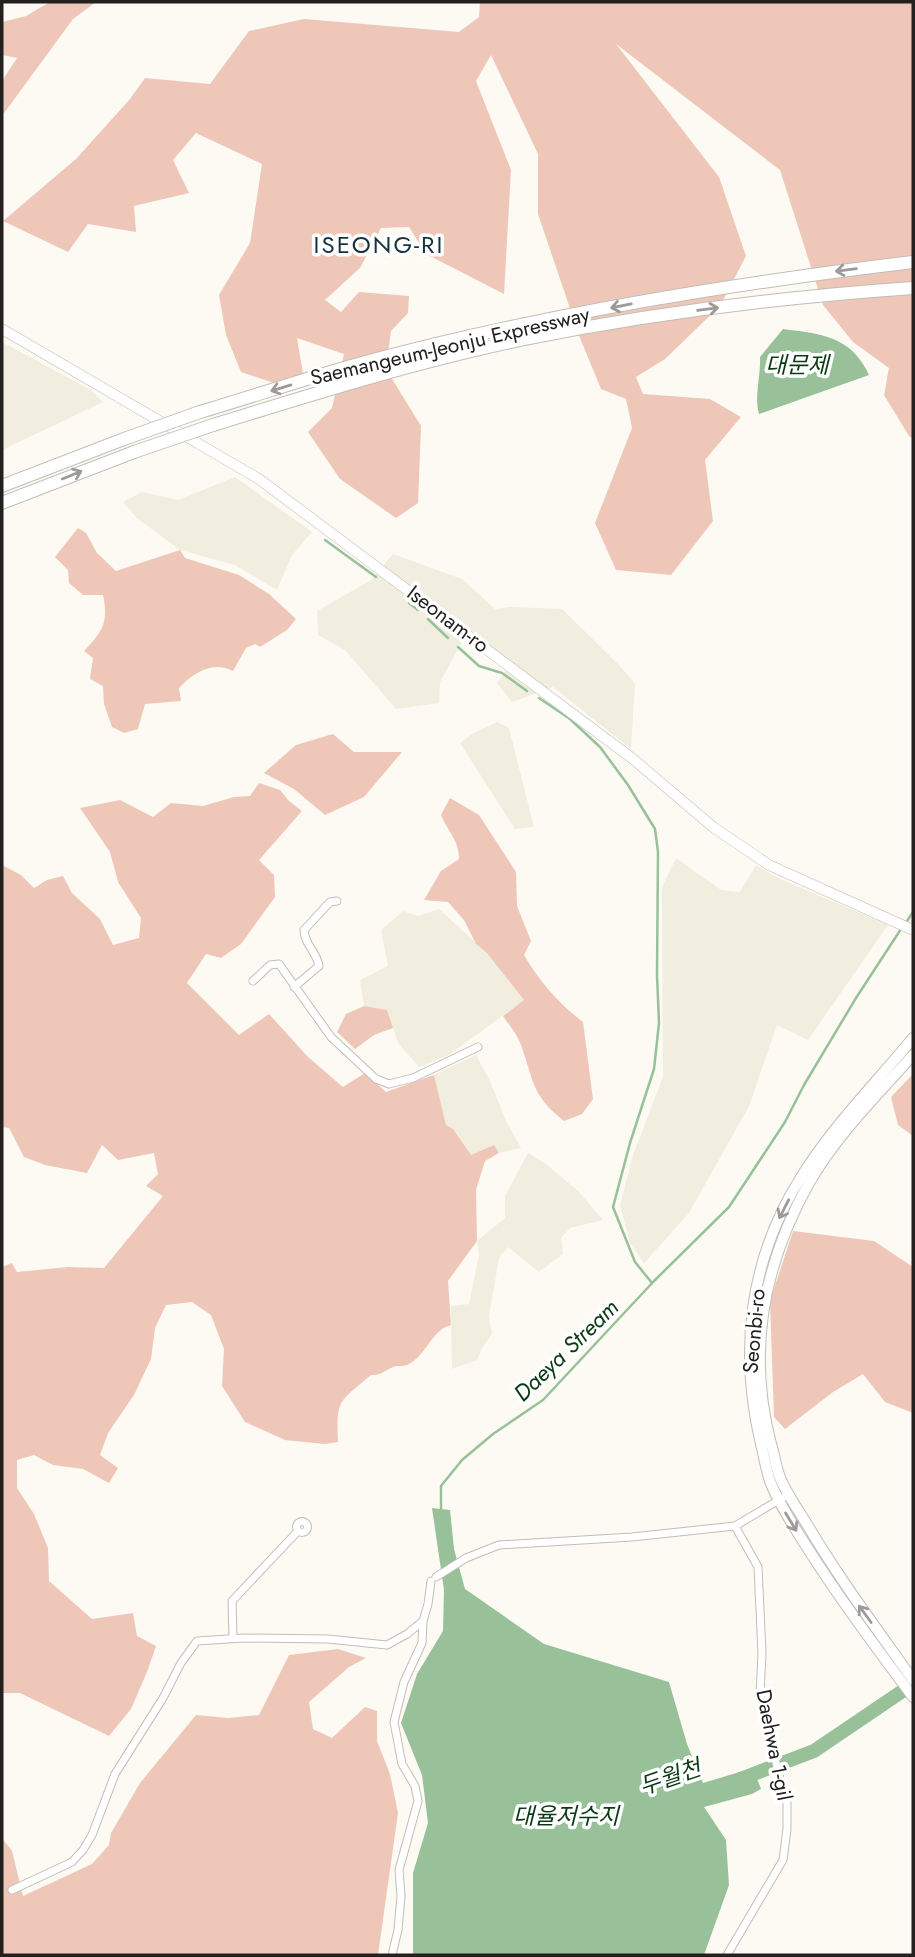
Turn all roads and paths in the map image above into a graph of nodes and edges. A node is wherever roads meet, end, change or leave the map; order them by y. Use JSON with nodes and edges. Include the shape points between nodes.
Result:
{"nodes":[{"id":1,"x":913,"y":262,"type":"edge"},
{"id":2,"x":913,"y":288,"type":"edge"},
{"id":3,"x":2,"y":329,"type":"edge"},
{"id":4,"x":2,"y":486,"type":"edge"},
{"id":5,"x":6,"y":501,"type":"edge"},
{"id":6,"x":337,"y":901,"type":"dead end"},
{"id":7,"x":912,"y":930,"type":"edge"},
{"id":8,"x":253,"y":981,"type":"dead end"},
{"id":9,"x":293,"y":987,"type":"junction"},
{"id":10,"x":913,"y":1038,"type":"edge"},
{"id":11,"x":478,"y":1046,"type":"dead end"},
{"id":12,"x":913,"y":1055,"type":"edge"},
{"id":13,"x":789,"y":1494,"type":"junction"},
{"id":14,"x":778,"y":1500,"type":"junction"},
{"id":15,"x":735,"y":1526,"type":"junction"},
{"id":16,"x":298,"y":1531,"type":"dead end"},
{"id":17,"x":423,"y":1621,"type":"junction"},
{"id":18,"x":233,"y":1638,"type":"junction"},
{"id":19,"x":901,"y":1672,"type":"junction"},
{"id":20,"x":913,"y":1680,"type":"edge"},
{"id":21,"x":913,"y":1697,"type":"edge"},
{"id":22,"x":12,"y":1889,"type":"dead end"},
{"id":23,"x":392,"y":1955,"type":"edge"},
{"id":24,"x":727,"y":1955,"type":"edge"}],
"edges":[{"from":1,"to":4,"type":"highway","name":"Saemangeum-Jeonju Expressway","one_way":true,"bridge":true,"via":[[645,301],[362,363],[200,412]]},
{"from":5,"to":2,"type":"highway","name":"Saemangeum-Jeonju Expressway","one_way":true,"bridge":true,"via":[[213,425],[371,376],[523,340],[649,316]]},
{"from":3,"to":7,"type":"main road","name":"Iseonam-ro","via":[[259,479],[541,688],[713,827],[769,865]]},
{"from":6,"to":9,"type":"street","via":[[330,902],[304,930],[319,966]]},
{"from":8,"to":9,"type":"street","via":[[270,965],[279,964]]},
{"from":9,"to":11,"type":"street","via":[[331,1037],[376,1079],[389,1084],[414,1078]]},
{"from":10,"to":14,"type":"main road","name":"Seonbi-ro","one_way":true,"via":[[799,1179],[767,1249],[752,1316],[748,1362],[752,1409]]},
{"from":12,"to":13,"type":"main road","name":"Seonbi-ro","via":[[833,1148],[810,1182],[786,1229],[769,1278],[760,1330],[760,1385],[781,1480]]},
{"from":13,"to":14,"type":"street"},
{"from":19,"to":13,"type":"main road","name":"Seonbi-ro","one_way":true},
{"from":14,"to":15,"type":"street"},
{"from":14,"to":19,"type":"main road","name":"Seonbi-ro","one_way":true,"via":[[830,1584]]},
{"from":15,"to":17,"type":"street","via":[[499,1545],[466,1558],[433,1579]]},
{"from":15,"to":24,"type":"street","name":"Daehwa 1-gil","via":[[758,1567],[760,1696],[787,1800],[787,1829],[783,1860]]},
{"from":16,"to":18,"type":"street","via":[[232,1601]]},
{"from":17,"to":18,"type":"street","via":[[387,1646],[328,1639]]},
{"from":17,"to":23,"type":"street","via":[[422,1643],[404,1682],[394,1722],[402,1764],[418,1801],[399,1870],[401,1896]]},
{"from":18,"to":22,"type":"street","via":[[197,1641],[181,1662],[115,1774],[83,1850],[72,1862]]},
{"from":19,"to":20,"type":"main road"},
{"from":19,"to":21,"type":"main road"}]}
